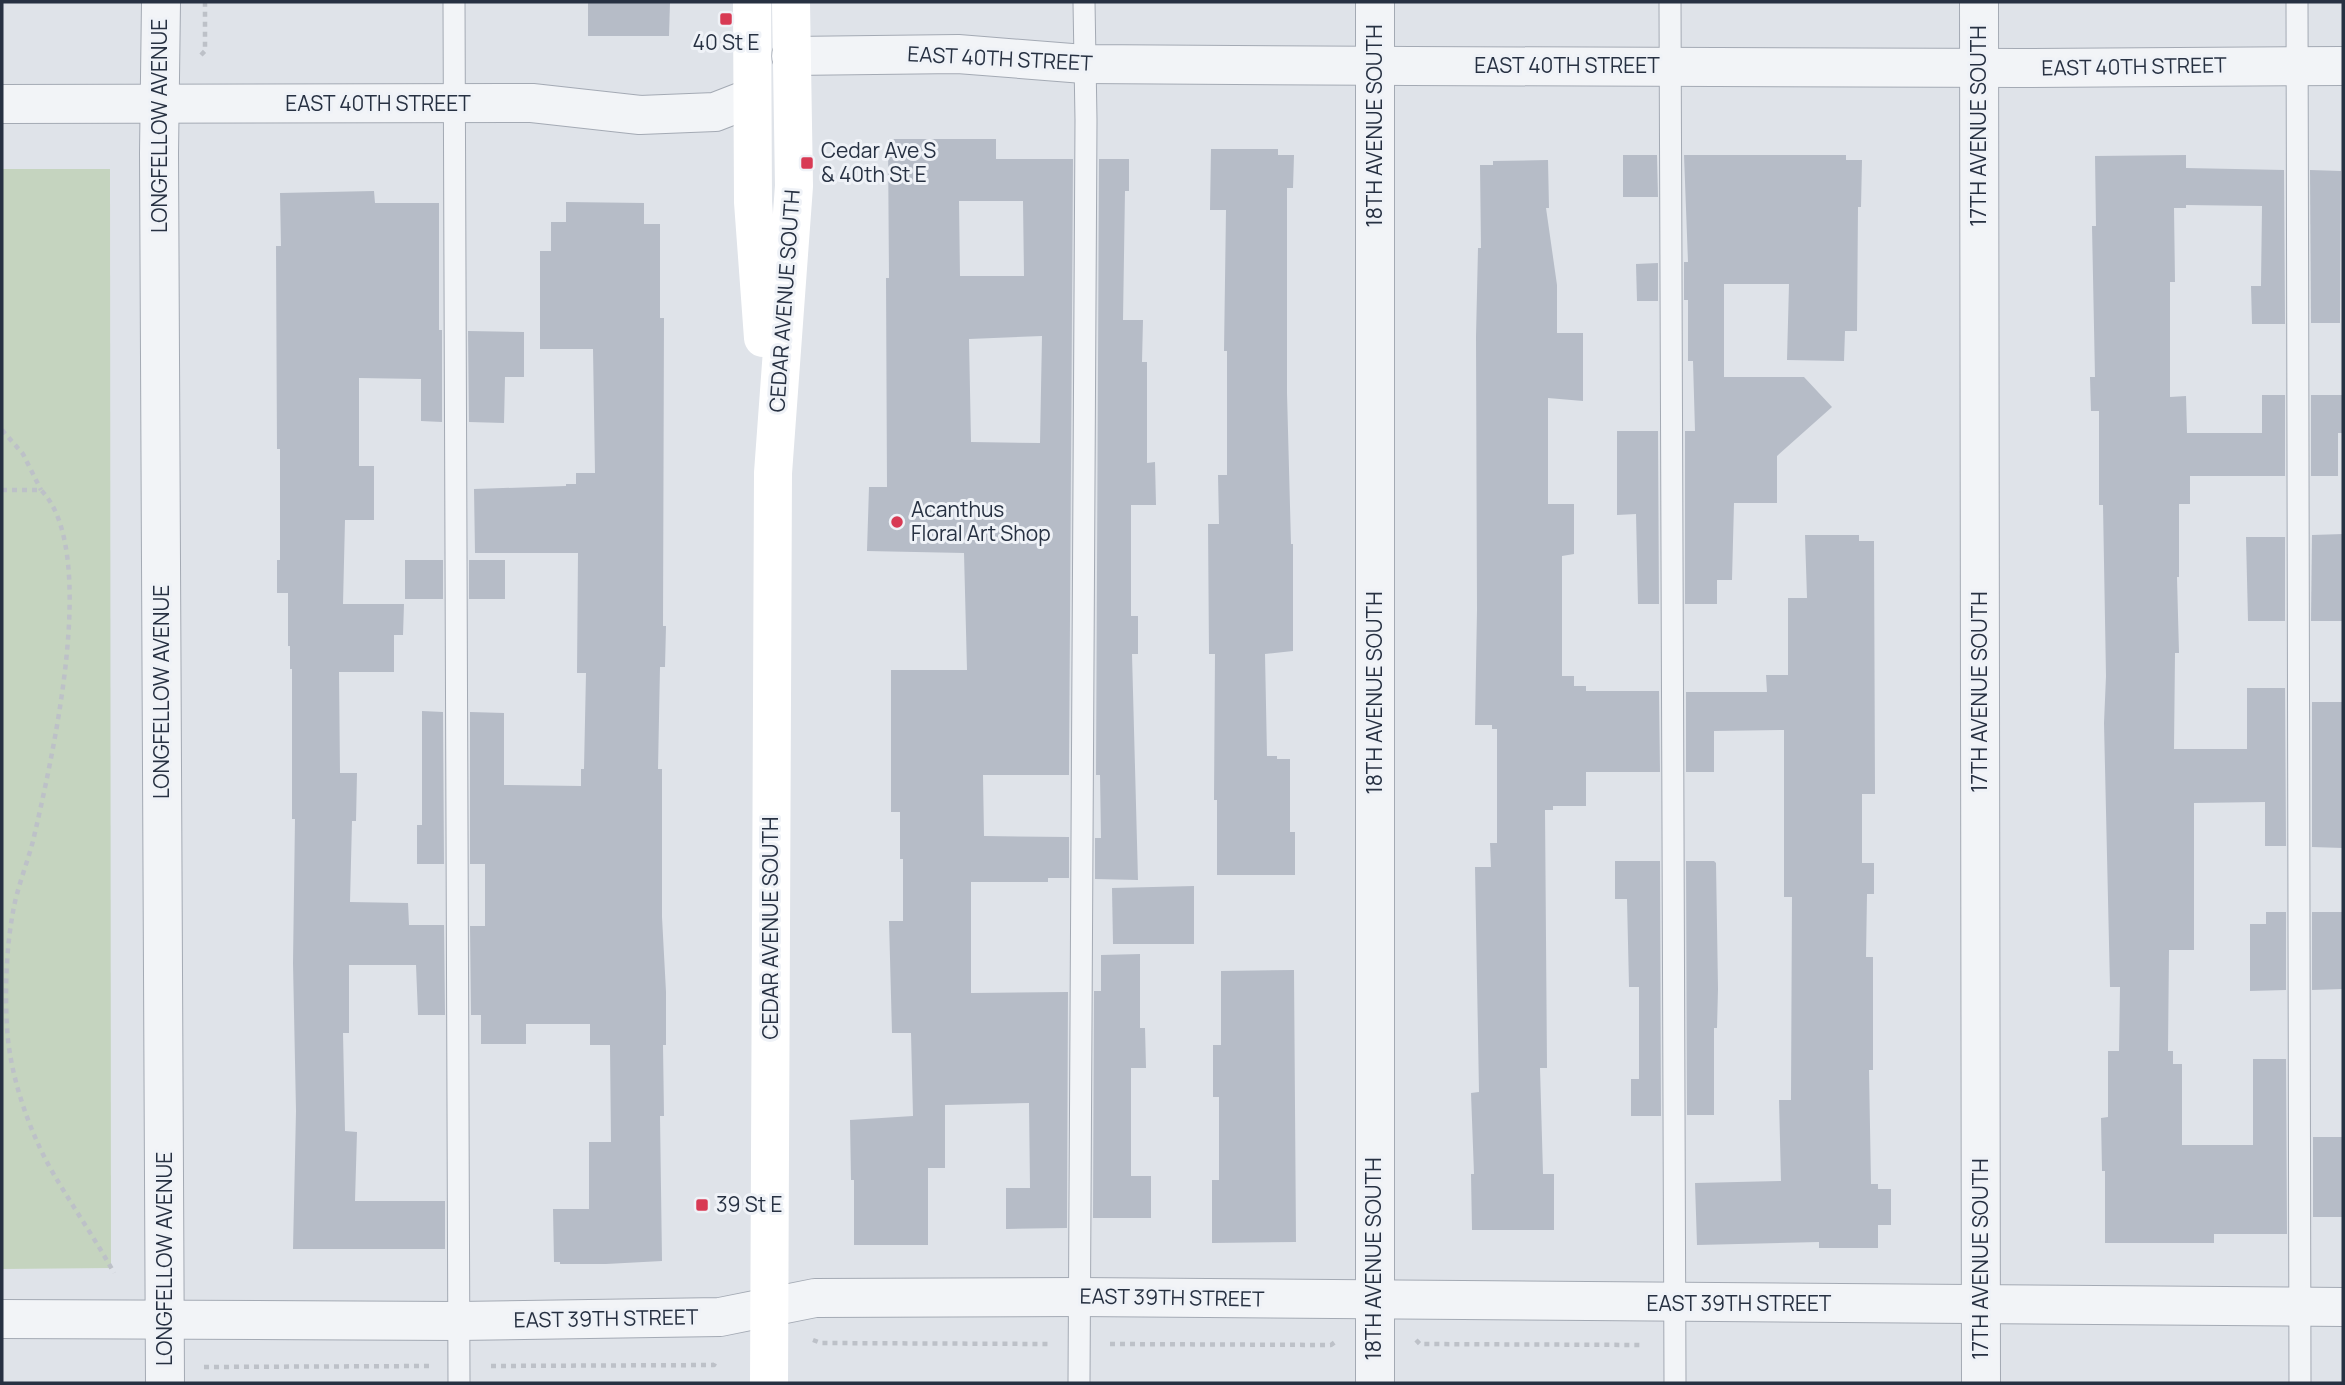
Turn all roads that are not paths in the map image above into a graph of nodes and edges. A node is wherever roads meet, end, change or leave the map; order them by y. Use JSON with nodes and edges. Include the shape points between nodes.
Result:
{"nodes":[{"id":1,"x":161,"y":2,"type":"edge"},
{"id":2,"x":454,"y":2,"type":"edge"},
{"id":3,"x":752,"y":2,"type":"edge"},
{"id":4,"x":791,"y":2,"type":"edge"},
{"id":5,"x":1084,"y":2,"type":"edge"},
{"id":6,"x":1375,"y":2,"type":"edge"},
{"id":7,"x":1670,"y":2,"type":"edge"},
{"id":8,"x":1979,"y":2,"type":"edge"},
{"id":9,"x":2297,"y":2,"type":"edge"},
{"id":10,"x":791,"y":56,"type":"junction"},
{"id":11,"x":1084,"y":64,"type":"junction"},
{"id":12,"x":1375,"y":65,"type":"junction"},
{"id":13,"x":2297,"y":65,"type":"junction"},
{"id":14,"x":1670,"y":66,"type":"junction"},
{"id":15,"x":2343,"y":66,"type":"edge"},
{"id":16,"x":1979,"y":68,"type":"junction"},
{"id":17,"x":751,"y":98,"type":"junction"},
{"id":18,"x":2,"y":104,"type":"edge"},
{"id":19,"x":161,"y":104,"type":"junction"},
{"id":20,"x":454,"y":104,"type":"junction"},
{"id":21,"x":773,"y":473,"type":"junction"},
{"id":22,"x":1078,"y":1297,"type":"junction"},
{"id":23,"x":1374,"y":1300,"type":"junction"},
{"id":24,"x":1675,"y":1303,"type":"junction"},
{"id":25,"x":1981,"y":1306,"type":"junction"},
{"id":26,"x":769,"y":1307,"type":"junction"},
{"id":27,"x":2343,"y":1307,"type":"edge"},
{"id":28,"x":2300,"y":1308,"type":"junction"},
{"id":29,"x":2,"y":1319,"type":"edge"},
{"id":30,"x":165,"y":1319,"type":"junction"},
{"id":31,"x":458,"y":1321,"type":"junction"},
{"id":32,"x":165,"y":1383,"type":"edge"},
{"id":33,"x":459,"y":1383,"type":"edge"},
{"id":34,"x":769,"y":1383,"type":"edge"},
{"id":35,"x":1079,"y":1383,"type":"edge"},
{"id":36,"x":1375,"y":1383,"type":"edge"},
{"id":37,"x":1675,"y":1383,"type":"edge"},
{"id":38,"x":1981,"y":1383,"type":"edge"},
{"id":39,"x":2300,"y":1383,"type":"edge"}],
"edges":[{"from":1,"to":19,"type":"street","name":"LONGFELLOW AVENUE"},
{"from":2,"to":20,"type":"lane"},
{"from":3,"to":17,"type":"main road","name":"CEDAR AVENUE SOUTH"},
{"from":4,"to":10,"type":"main road","name":"CEDAR AVENUE SOUTH"},
{"from":5,"to":11,"type":"lane"},
{"from":6,"to":12,"type":"street","name":"18TH AVENUE SOUTH"},
{"from":7,"to":14,"type":"lane"},
{"from":8,"to":16,"type":"street","name":"17TH AVENUE SOUTH"},
{"from":9,"to":13,"type":"lane"},
{"from":10,"to":11,"type":"street","name":"EAST 40TH STREET","via":[[958,54]]},
{"from":10,"to":21,"type":"main road","name":"CEDAR AVENUE SOUTH","via":[[794,186]]},
{"from":11,"to":12,"type":"street","name":"EAST 40TH STREET"},
{"from":11,"to":22,"type":"lane"},
{"from":12,"to":14,"type":"street","name":"EAST 40TH STREET"},
{"from":12,"to":23,"type":"street","name":"18TH AVENUE SOUTH"},
{"from":13,"to":15,"type":"street","name":"EAST 40TH STREET"},
{"from":13,"to":16,"type":"street","name":"EAST 40TH STREET"},
{"from":13,"to":28,"type":"lane"},
{"from":14,"to":16,"type":"street","name":"EAST 40TH STREET"},
{"from":14,"to":24,"type":"lane"},
{"from":16,"to":25,"type":"street","name":"17TH AVENUE SOUTH"},
{"from":17,"to":20,"type":"street","name":"EAST 40TH STREET","via":[[715,112],[640,115],[532,103]]},
{"from":17,"to":21,"type":"main road","name":"CEDAR AVENUE SOUTH","via":[[753,202]]},
{"from":18,"to":19,"type":"street","name":"EAST 40TH STREET"},
{"from":19,"to":20,"type":"street","name":"EAST 40TH STREET"},
{"from":19,"to":30,"type":"street","name":"LONGFELLOW AVENUE"},
{"from":20,"to":31,"type":"lane"},
{"from":21,"to":26,"type":"main road","name":"CEDAR AVENUE SOUTH"},
{"from":22,"to":23,"type":"street","name":"EAST 39TH STREET"},
{"from":22,"to":26,"type":"street","name":"EAST 39TH STREET","via":[[815,1298]]},
{"from":22,"to":35,"type":"lane"},
{"from":23,"to":24,"type":"street","name":"EAST 39TH STREET"},
{"from":23,"to":36,"type":"street","name":"18TH AVENUE SOUTH"},
{"from":24,"to":25,"type":"street","name":"EAST 39TH STREET"},
{"from":24,"to":37,"type":"lane"},
{"from":25,"to":28,"type":"street","name":"EAST 39TH STREET"},
{"from":25,"to":38,"type":"street","name":"17TH AVENUE SOUTH"},
{"from":26,"to":31,"type":"street","name":"EAST 39TH STREET","via":[[720,1317]]},
{"from":26,"to":34,"type":"main road","name":"CEDAR AVENUE SOUTH"},
{"from":27,"to":28,"type":"street","name":"EAST 39TH STREET"},
{"from":28,"to":39,"type":"lane"},
{"from":29,"to":30,"type":"street","name":"EAST 39TH STREET"},
{"from":30,"to":31,"type":"street","name":"EAST 39TH STREET"},
{"from":30,"to":32,"type":"street","name":"LONGFELLOW AVENUE"},
{"from":31,"to":33,"type":"lane"}]}
